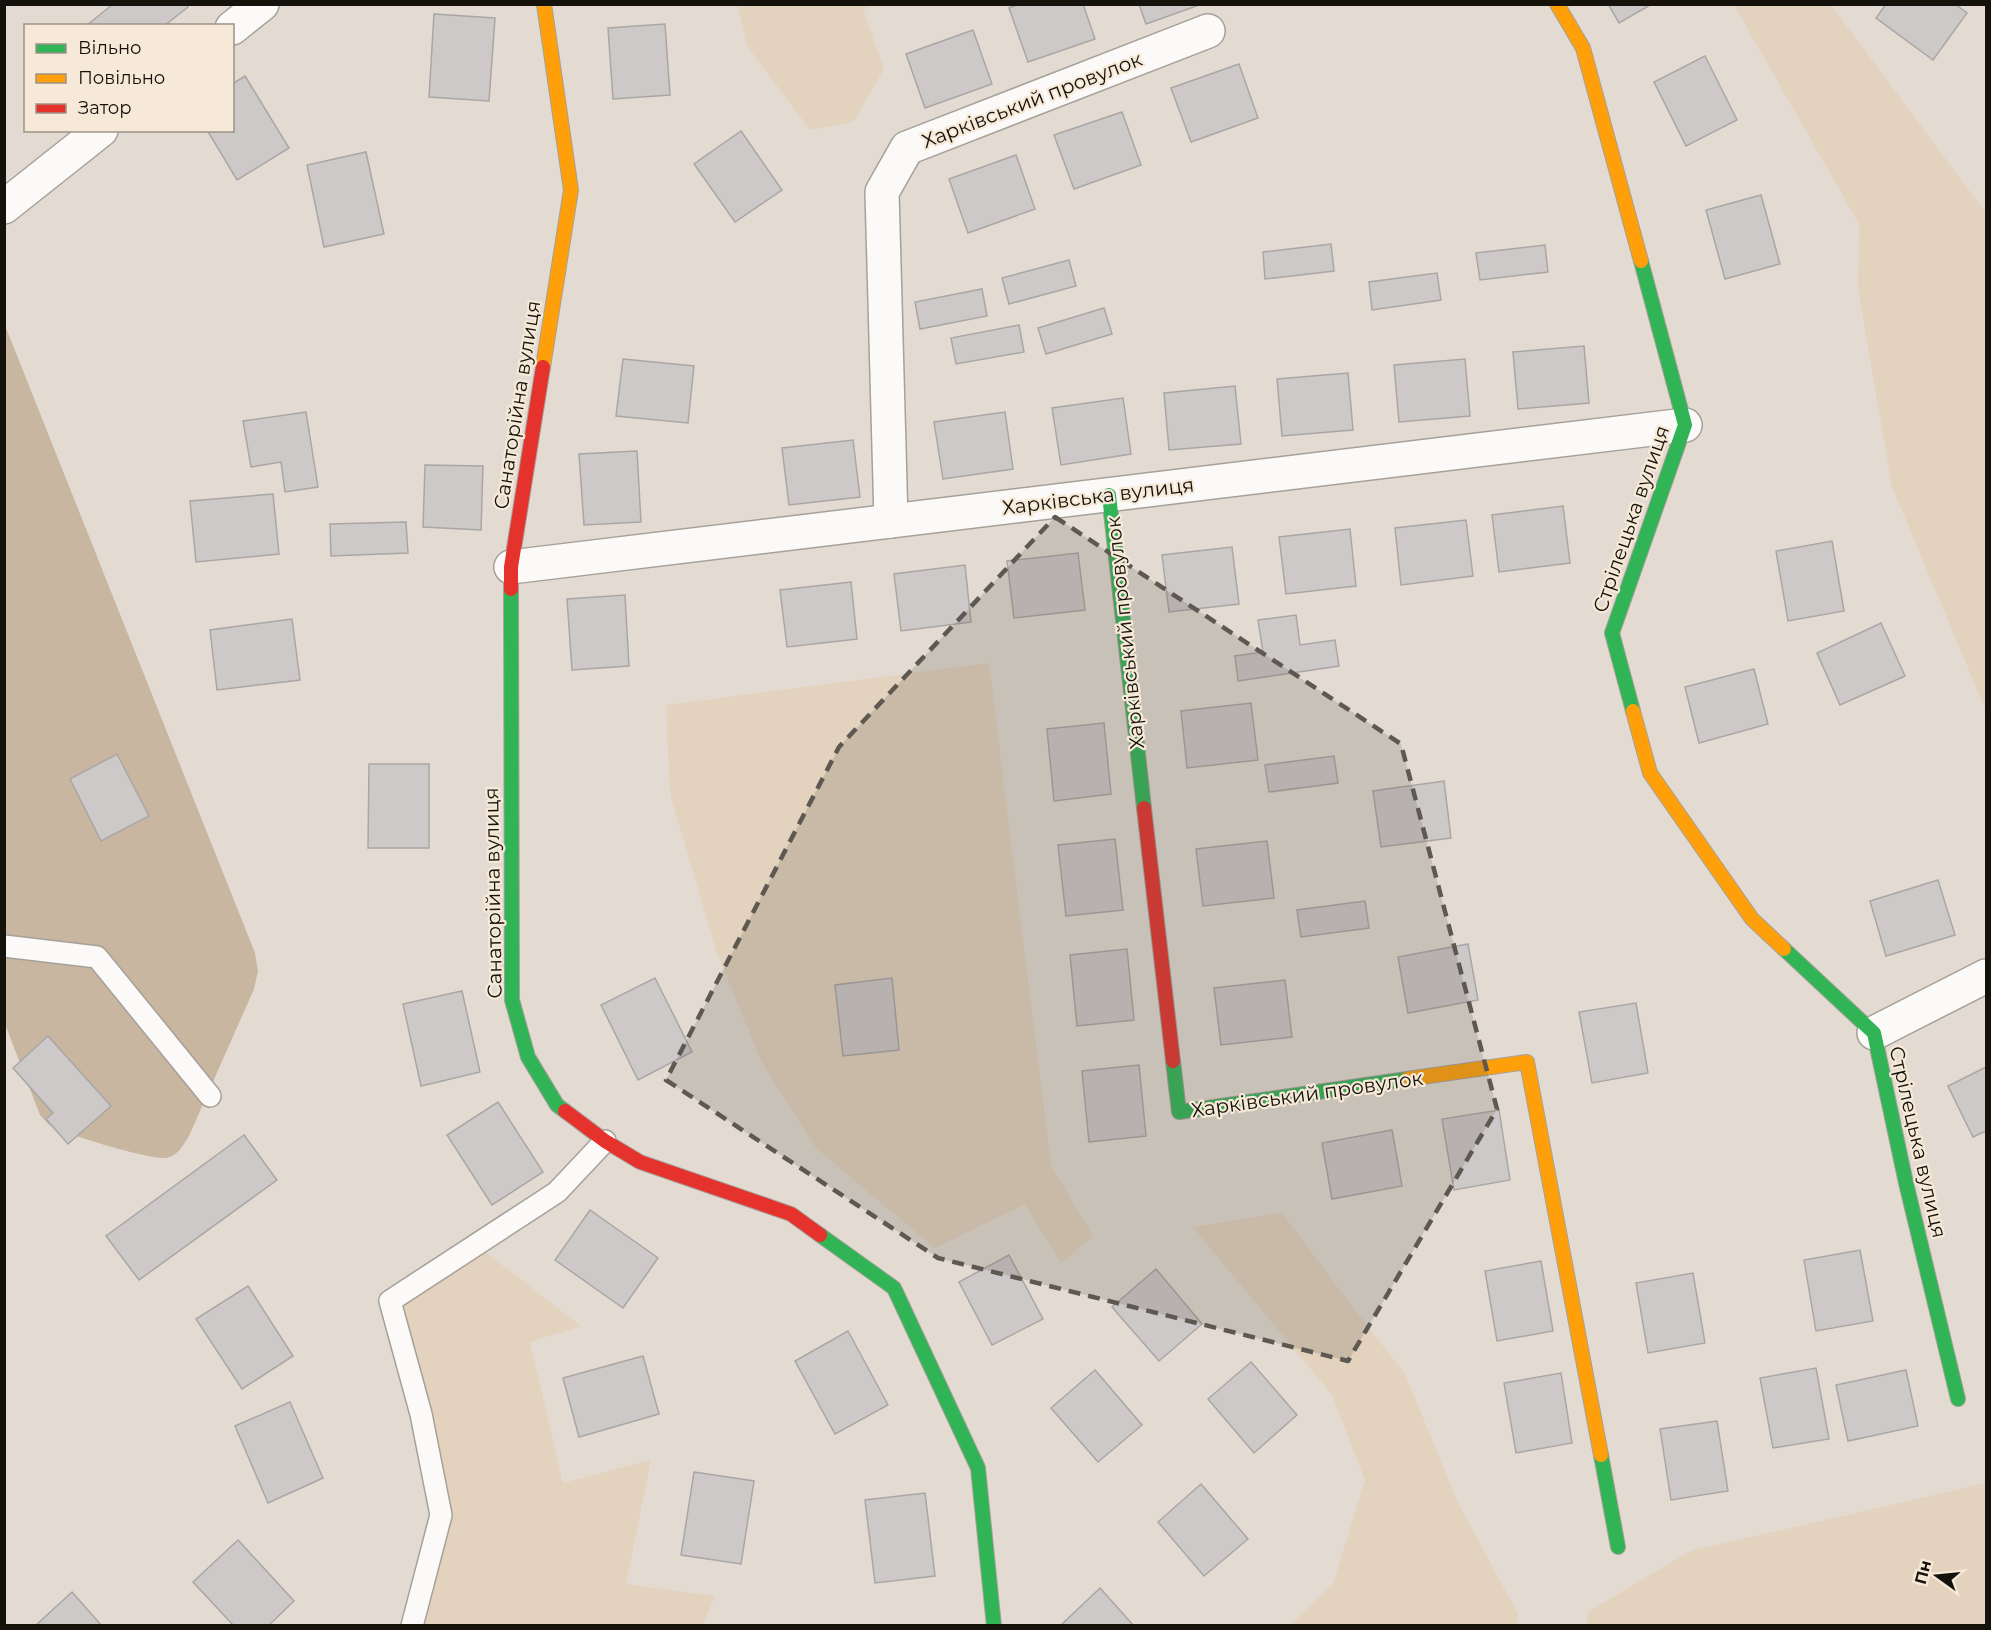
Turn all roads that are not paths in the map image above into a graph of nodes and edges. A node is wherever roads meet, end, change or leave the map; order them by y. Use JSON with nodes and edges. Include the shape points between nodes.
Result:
{"nodes":[{"id":1,"x":262,"y":4,"type":"edge"},
{"id":2,"x":544,"y":4,"type":"edge"},
{"id":3,"x":1557,"y":4,"type":"edge"},
{"id":4,"x":234,"y":26,"type":"edge"},
{"id":5,"x":1208,"y":31,"type":"dead end"},
{"id":6,"x":99,"y":132,"type":"edge"},
{"id":7,"x":4,"y":207,"type":"edge"},
{"id":8,"x":1685,"y":425,"type":"junction"},
{"id":9,"x":1110,"y":495,"type":"junction"},
{"id":10,"x":891,"y":521,"type":"junction"},
{"id":11,"x":511,"y":567,"type":"junction"},
{"id":12,"x":4,"y":946,"type":"edge"},
{"id":13,"x":1986,"y":976,"type":"edge"},
{"id":14,"x":1874,"y":1033,"type":"junction"},
{"id":15,"x":210,"y":1096,"type":"dead end"},
{"id":16,"x":605,"y":1141,"type":"junction"},
{"id":17,"x":1958,"y":1400,"type":"dead end"},
{"id":18,"x":1618,"y":1547,"type":"dead end"},
{"id":19,"x":412,"y":1626,"type":"edge"},
{"id":20,"x":994,"y":1626,"type":"edge"}],
"edges":[{"from":1,"to":4,"type":"street"},
{"from":2,"to":11,"type":"street","name":"Санаторійна вулиця","via":[[571,190]]},
{"from":3,"to":8,"type":"street","name":"Стрілецька вулиця","via":[[1583,48]]},
{"from":5,"to":10,"type":"street","name":"Харківський провулок","via":[[907,148],[882,192]]},
{"from":6,"to":7,"type":"street"},
{"from":8,"to":9,"type":"street","name":"Харківська вулиця"},
{"from":8,"to":14,"type":"street","name":"Стрілецька вулиця","via":[[1612,633],[1650,773],[1752,919]]},
{"from":9,"to":10,"type":"street","name":"Харківська вулиця"},
{"from":9,"to":18,"type":"street","name":"Харківський провулок","via":[[1179,1112],[1527,1062]]},
{"from":10,"to":11,"type":"street","name":"Харківська вулиця"},
{"from":11,"to":16,"type":"street","name":"Санаторійна вулиця","via":[[512,1000],[528,1057],[557,1105]]},
{"from":12,"to":15,"type":"lane","via":[[97,957]]},
{"from":13,"to":14,"type":"street"},
{"from":14,"to":17,"type":"street","name":"Стрілецька вулиця"},
{"from":16,"to":19,"type":"lane","via":[[556,1192],[390,1301],[421,1414],[441,1515]]},
{"from":16,"to":20,"type":"street","name":"Санаторійна вулиця","via":[[640,1162],[791,1214],[894,1288],[978,1468]]}]}
